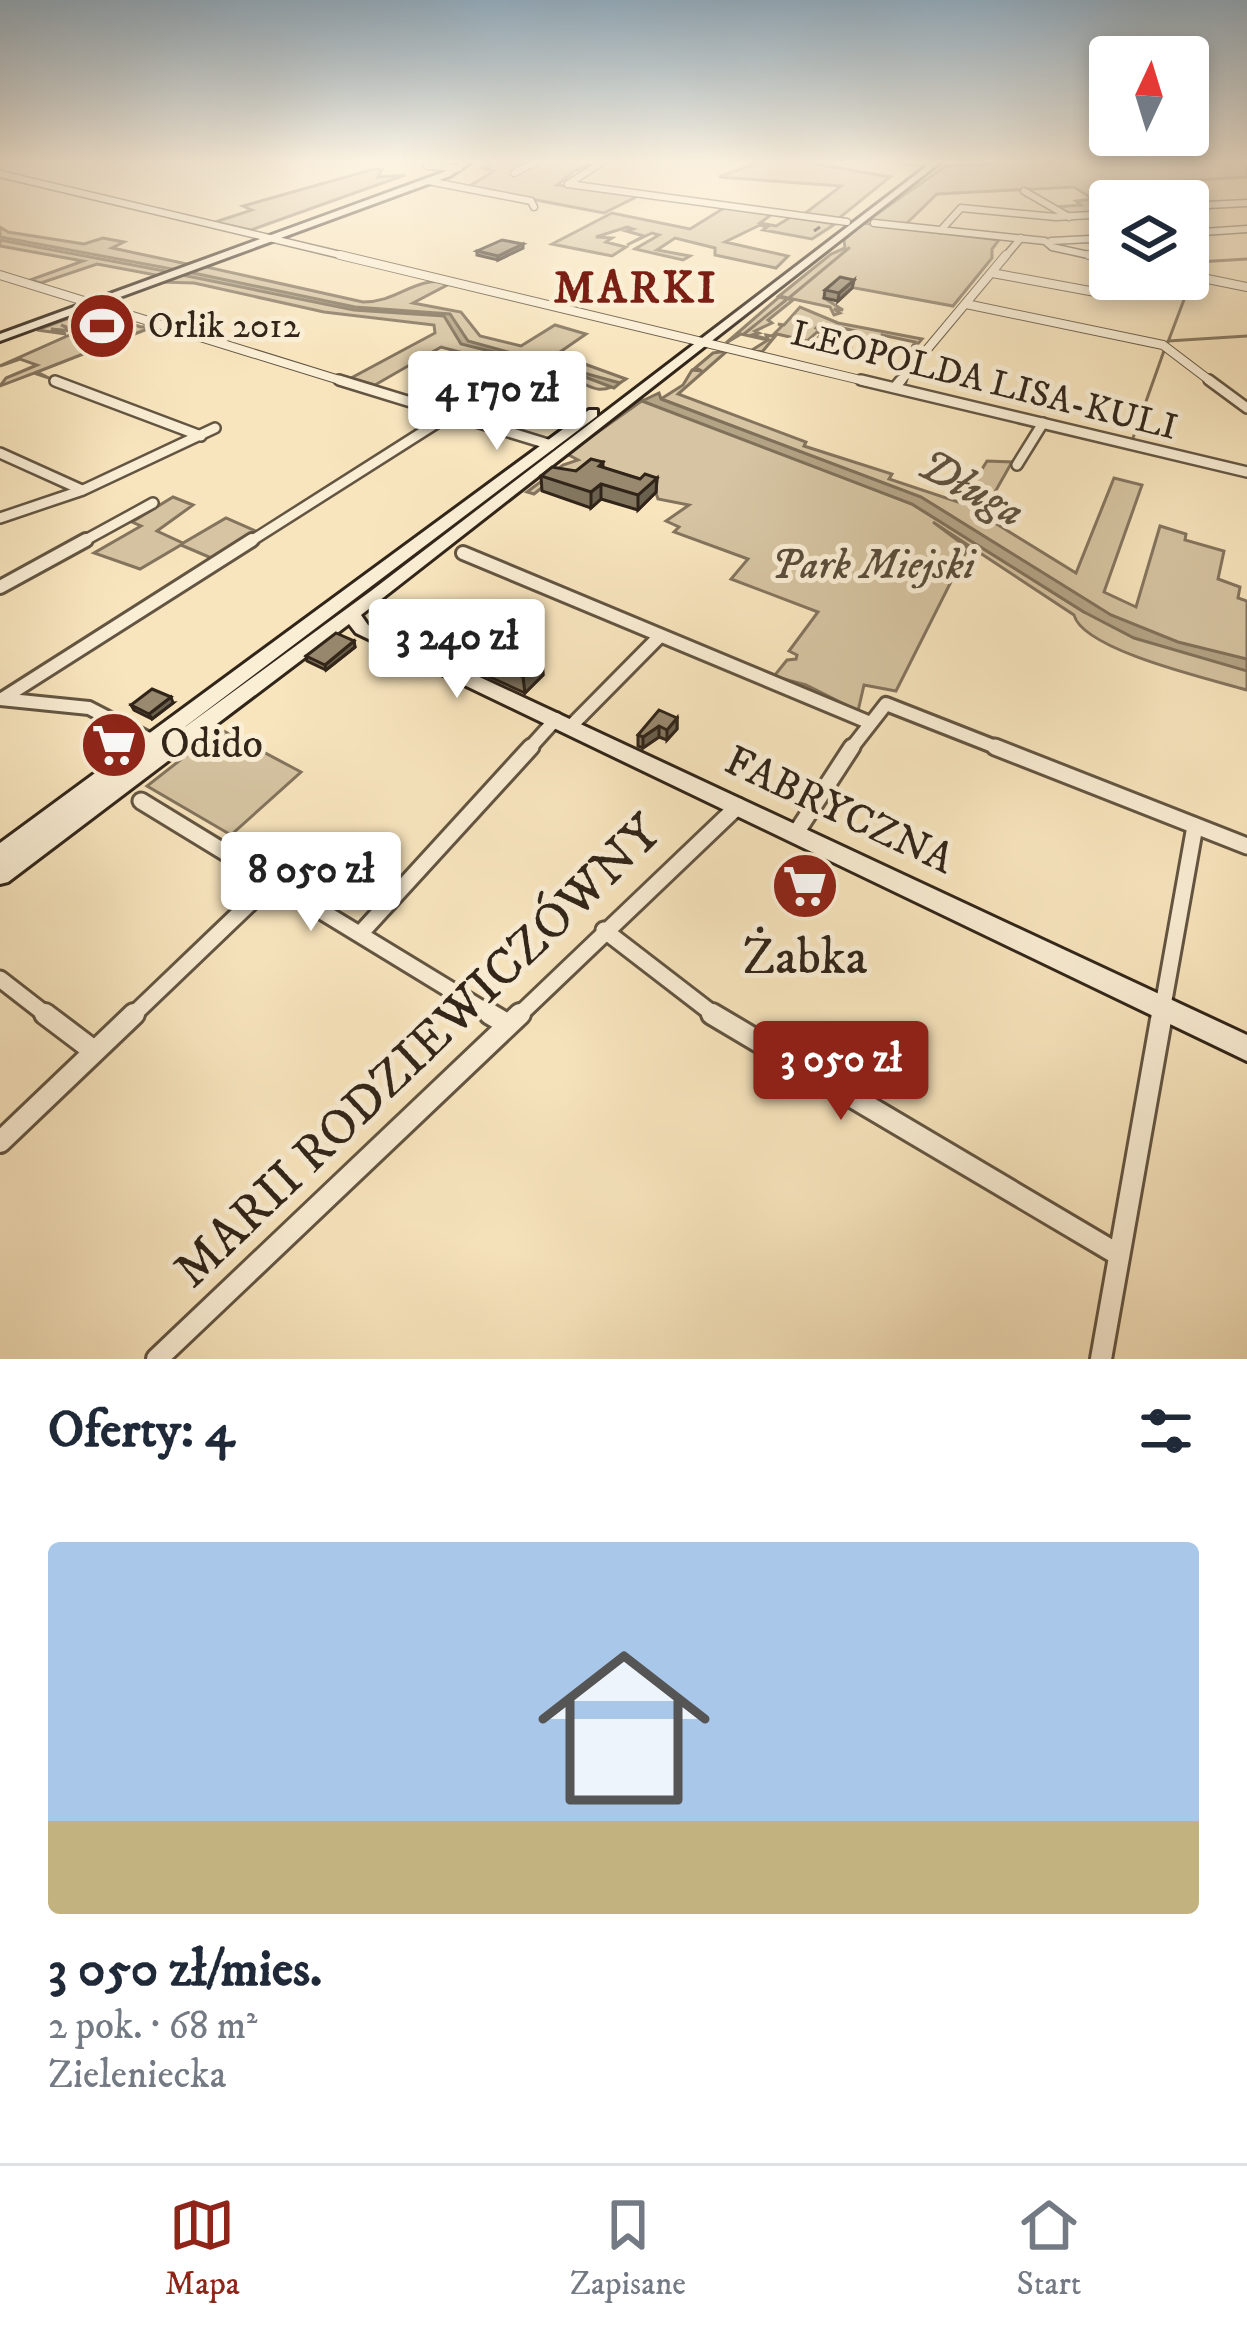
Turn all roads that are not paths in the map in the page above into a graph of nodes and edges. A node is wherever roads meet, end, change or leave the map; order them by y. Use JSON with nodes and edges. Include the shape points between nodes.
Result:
{"nodes":[{"id":1,"x":213,"y":223,"type":"edge"},
{"id":2,"x":309,"y":223,"type":"edge"},
{"id":3,"x":845,"y":223,"type":"edge"},
{"id":4,"x":853,"y":223,"type":"edge"},
{"id":5,"x":878,"y":223,"type":"edge"},
{"id":6,"x":947,"y":223,"type":"edge"},
{"id":7,"x":1247,"y":229,"type":"edge"},
{"id":8,"x":940,"y":230,"type":"junction"},
{"id":9,"x":1209,"y":232,"type":"edge"},
{"id":10,"x":271,"y":237,"type":"junction"},
{"id":11,"x":1021,"y":238,"type":"junction"},
{"id":12,"x":1089,"y":239,"type":"edge"},
{"id":13,"x":1045,"y":241,"type":"junction"},
{"id":14,"x":1089,"y":256,"type":"edge"},
{"id":15,"x":992,"y":273,"type":"junction"},
{"id":16,"x":0,"y":275,"type":"edge"},
{"id":17,"x":1209,"y":279,"type":"edge"},
{"id":18,"x":1247,"y":287,"type":"edge"},
{"id":19,"x":1089,"y":291,"type":"edge"},
{"id":20,"x":93,"y":304,"type":"junction"},
{"id":21,"x":966,"y":304,"type":"junction"},
{"id":22,"x":0,"y":338,"type":"edge"},
{"id":23,"x":694,"y":339,"type":"junction"},
{"id":24,"x":709,"y":342,"type":"junction"},
{"id":25,"x":55,"y":381,"type":"dead end"},
{"id":26,"x":895,"y":387,"type":"junction"},
{"id":27,"x":633,"y":391,"type":"junction"},
{"id":28,"x":1247,"y":408,"type":"edge"},
{"id":29,"x":452,"y":415,"type":"junction"},
{"id":30,"x":1043,"y":423,"type":"junction"},
{"id":31,"x":215,"y":428,"type":"dead end"},
{"id":32,"x":201,"y":436,"type":"junction"},
{"id":33,"x":551,"y":445,"type":"junction"},
{"id":34,"x":0,"y":453,"type":"edge"},
{"id":35,"x":1017,"y":466,"type":"dead end"},
{"id":36,"x":1247,"y":472,"type":"edge"},
{"id":37,"x":83,"y":490,"type":"junction"},
{"id":38,"x":153,"y":502,"type":"dead end"},
{"id":39,"x":0,"y":518,"type":"edge"},
{"id":40,"x":463,"y":554,"type":"dead end"},
{"id":41,"x":0,"y":587,"type":"edge"},
{"id":42,"x":342,"y":610,"type":"junction"},
{"id":43,"x":660,"y":636,"type":"junction"},
{"id":44,"x":1,"y":699,"type":"edge"},
{"id":45,"x":868,"y":722,"type":"junction"},
{"id":46,"x":564,"y":723,"type":"junction"},
{"id":47,"x":153,"y":741,"type":"junction"},
{"id":48,"x":141,"y":801,"type":"dead end"},
{"id":49,"x":738,"y":806,"type":"junction"},
{"id":50,"x":1195,"y":826,"type":"junction"},
{"id":51,"x":796,"y":833,"type":"junction"},
{"id":52,"x":1247,"y":846,"type":"edge"},
{"id":53,"x":0,"y":855,"type":"edge"},
{"id":54,"x":0,"y":875,"type":"edge"},
{"id":55,"x":272,"y":882,"type":"junction"},
{"id":56,"x":604,"y":930,"type":"junction"},
{"id":57,"x":360,"y":934,"type":"junction"},
{"id":58,"x":0,"y":979,"type":"edge"},
{"id":59,"x":1162,"y":1008,"type":"junction"},
{"id":60,"x":507,"y":1024,"type":"junction"},
{"id":61,"x":1247,"y":1048,"type":"edge"},
{"id":62,"x":94,"y":1051,"type":"junction"},
{"id":63,"x":0,"y":1142,"type":"edge"},
{"id":64,"x":1119,"y":1255,"type":"junction"},
{"id":65,"x":157,"y":1359,"type":"edge"},
{"id":66,"x":1101,"y":1359,"type":"edge"}],
"edges":[{"from":1,"to":10,"type":"street","name":"LEOPOLDA LISA-KULI"},
{"from":2,"to":10,"type":"main road"},
{"from":3,"to":23,"type":"main road"},
{"from":4,"to":24,"type":"main road"},
{"from":5,"to":8,"type":"street"},
{"from":6,"to":8,"type":"street"},
{"from":7,"to":9,"type":"street"},
{"from":8,"to":11,"type":"street"},
{"from":10,"to":20,"type":"main road"},
{"from":10,"to":23,"type":"street","name":"LEOPOLDA LISA-KULI"},
{"from":11,"to":13,"type":"street"},
{"from":11,"to":15,"type":"street"},
{"from":12,"to":13,"type":"street"},
{"from":13,"to":14,"type":"street"},
{"from":15,"to":19,"type":"street"},
{"from":15,"to":21,"type":"street"},
{"from":16,"to":20,"type":"street"},
{"from":17,"to":18,"type":"street"},
{"from":20,"to":22,"type":"main road"},
{"from":20,"to":29,"type":"street"},
{"from":21,"to":26,"type":"street"},
{"from":21,"to":28,"type":"street","via":[[1163,345]]},
{"from":23,"to":24,"type":"street","name":"LEOPOLDA LISA-KULI"},
{"from":23,"to":27,"type":"main road"},
{"from":24,"to":26,"type":"street","name":"LEOPOLDA LISA-KULI"},
{"from":24,"to":27,"type":"main road"},
{"from":25,"to":32,"type":"street"},
{"from":26,"to":30,"type":"street","name":"LEOPOLDA LISA-KULI"},
{"from":27,"to":33,"type":"main road"},
{"from":27,"to":42,"type":"main road"},
{"from":29,"to":33,"type":"street"},
{"from":29,"to":44,"type":"street"},
{"from":30,"to":35,"type":"street"},
{"from":30,"to":36,"type":"street","name":"LEOPOLDA LISA-KULI"},
{"from":31,"to":32,"type":"street"},
{"from":32,"to":37,"type":"street"},
{"from":33,"to":42,"type":"main road"},
{"from":34,"to":37,"type":"street"},
{"from":37,"to":39,"type":"street"},
{"from":38,"to":41,"type":"street"},
{"from":40,"to":43,"type":"street"},
{"from":42,"to":46,"type":"main road","name":"FABRYCZNA","via":[[362,629]]},
{"from":42,"to":47,"type":"main road"},
{"from":42,"to":54,"type":"main road"},
{"from":43,"to":45,"type":"street"},
{"from":43,"to":46,"type":"street"},
{"from":44,"to":47,"type":"street","via":[[89,708]]},
{"from":45,"to":50,"type":"street","via":[[886,704]]},
{"from":45,"to":51,"type":"street"},
{"from":46,"to":49,"type":"main road","name":"FABRYCZNA"},
{"from":46,"to":57,"type":"street"},
{"from":47,"to":53,"type":"main road"},
{"from":48,"to":55,"type":"street"},
{"from":49,"to":51,"type":"main road","name":"FABRYCZNA"},
{"from":49,"to":56,"type":"street","name":"MARII RODZIEWICZÓWNY"},
{"from":50,"to":52,"type":"street"},
{"from":50,"to":59,"type":"street"},
{"from":51,"to":59,"type":"main road","name":"FABRYCZNA"},
{"from":55,"to":57,"type":"street"},
{"from":55,"to":62,"type":"street"},
{"from":56,"to":60,"type":"street","name":"MARII RODZIEWICZÓWNY"},
{"from":56,"to":64,"type":"street","via":[[744,1034]]},
{"from":57,"to":60,"type":"street"},
{"from":58,"to":62,"type":"street"},
{"from":59,"to":61,"type":"main road","name":"FABRYCZNA"},
{"from":59,"to":64,"type":"street"},
{"from":60,"to":65,"type":"street","name":"MARII RODZIEWICZÓWNY"},
{"from":62,"to":63,"type":"street"},
{"from":64,"to":66,"type":"street"}]}
